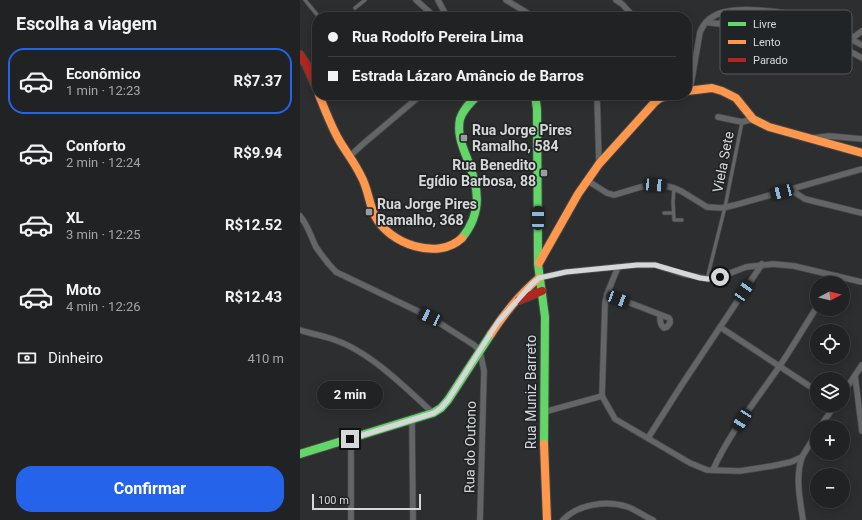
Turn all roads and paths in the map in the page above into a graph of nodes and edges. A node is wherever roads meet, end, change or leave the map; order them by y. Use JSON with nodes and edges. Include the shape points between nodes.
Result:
{"nodes":[{"id":1,"x":305,"y":0,"type":"edge"},
{"id":2,"x":365,"y":0,"type":"edge"},
{"id":3,"x":416,"y":0,"type":"edge"},
{"id":4,"x":438,"y":0,"type":"edge"},
{"id":5,"x":506,"y":0,"type":"edge"},
{"id":6,"x":616,"y":0,"type":"edge"},
{"id":7,"x":355,"y":8,"type":"dead end"},
{"id":8,"x":315,"y":12,"type":"edge"},
{"id":9,"x":429,"y":12,"type":"edge"},
{"id":10,"x":444,"y":12,"type":"edge"},
{"id":11,"x":526,"y":12,"type":"edge"},
{"id":12,"x":629,"y":12,"type":"edge"},
{"id":13,"x":720,"y":13,"type":"edge"},
{"id":14,"x":706,"y":22,"type":"junction"},
{"id":15,"x":720,"y":24,"type":"edge"},
{"id":16,"x":862,"y":31,"type":"edge"},
{"id":17,"x":852,"y":38,"type":"edge"},
{"id":18,"x":852,"y":40,"type":"edge"},
{"id":19,"x":862,"y":45,"type":"edge"},
{"id":20,"x":852,"y":52,"type":"edge"},
{"id":21,"x":300,"y":55,"type":"edge"},
{"id":22,"x":862,"y":58,"type":"edge"},
{"id":23,"x":692,"y":75,"type":"edge"},
{"id":24,"x":312,"y":78,"type":"edge"},
{"id":25,"x":692,"y":91,"type":"edge"},
{"id":26,"x":321,"y":100,"type":"edge"},
{"id":27,"x":415,"y":100,"type":"edge"},
{"id":28,"x":473,"y":100,"type":"edge"},
{"id":29,"x":536,"y":100,"type":"edge"},
{"id":30,"x":598,"y":100,"type":"edge"},
{"id":31,"x":658,"y":100,"type":"edge"},
{"id":32,"x":718,"y":117,"type":"dead end"},
{"id":33,"x":753,"y":119,"type":"junction"},
{"id":34,"x":742,"y":122,"type":"junction"},
{"id":35,"x":809,"y":138,"type":"junction"},
{"id":36,"x":862,"y":138,"type":"edge"},
{"id":37,"x":862,"y":154,"type":"edge"},
{"id":38,"x":350,"y":156,"type":"junction"},
{"id":39,"x":599,"y":164,"type":"junction"},
{"id":40,"x":862,"y":169,"type":"edge"},
{"id":41,"x":588,"y":181,"type":"junction"},
{"id":42,"x":674,"y":188,"type":"junction"},
{"id":43,"x":791,"y":190,"type":"junction"},
{"id":44,"x":725,"y":207,"type":"junction"},
{"id":45,"x":664,"y":213,"type":"dead end"},
{"id":46,"x":673,"y":213,"type":"junction"},
{"id":47,"x":862,"y":213,"type":"edge"},
{"id":48,"x":300,"y":216,"type":"edge"},
{"id":49,"x":682,"y":220,"type":"dead end"},
{"id":50,"x":538,"y":264,"type":"junction"},
{"id":51,"x":762,"y":264,"type":"junction"},
{"id":52,"x":618,"y":267,"type":"junction"},
{"id":53,"x":837,"y":276,"type":"edge"},
{"id":54,"x":539,"y":278,"type":"junction"},
{"id":55,"x":707,"y":279,"type":"junction"},
{"id":56,"x":850,"y":279,"type":"edge"},
{"id":57,"x":862,"y":282,"type":"edge"},
{"id":58,"x":542,"y":291,"type":"junction"},
{"id":59,"x":607,"y":294,"type":"junction"},
{"id":60,"x":518,"y":300,"type":"junction"},
{"id":61,"x":660,"y":316,"type":"dead end"},
{"id":62,"x":811,"y":316,"type":"edge"},
{"id":63,"x":720,"y":327,"type":"junction"},
{"id":64,"x":300,"y":330,"type":"edge"},
{"id":65,"x":480,"y":351,"type":"junction"},
{"id":66,"x":862,"y":365,"type":"edge"},
{"id":67,"x":780,"y":366,"type":"junction"},
{"id":68,"x":854,"y":376,"type":"junction"},
{"id":69,"x":850,"y":382,"type":"edge"},
{"id":70,"x":810,"y":386,"type":"edge"},
{"id":71,"x":602,"y":396,"type":"junction"},
{"id":72,"x":544,"y":412,"type":"junction"},
{"id":73,"x":434,"y":413,"type":"junction"},
{"id":74,"x":412,"y":420,"type":"junction"},
{"id":75,"x":862,"y":431,"type":"edge"},
{"id":76,"x":648,"y":438,"type":"junction"},
{"id":77,"x":350,"y":439,"type":"junction"},
{"id":78,"x":810,"y":444,"type":"edge"},
{"id":79,"x":300,"y":454,"type":"edge"},
{"id":80,"x":802,"y":457,"type":"junction"},
{"id":81,"x":712,"y":470,"type":"junction"},
{"id":82,"x":351,"y":520,"type":"edge"},
{"id":83,"x":413,"y":520,"type":"edge"},
{"id":84,"x":480,"y":520,"type":"edge"},
{"id":85,"x":547,"y":520,"type":"edge"},
{"id":86,"x":563,"y":520,"type":"edge"},
{"id":87,"x":653,"y":520,"type":"edge"},
{"id":88,"x":803,"y":520,"type":"edge"}],
"edges":[{"from":1,"to":8,"type":"lane"},
{"from":2,"to":7,"type":"lane"},
{"from":3,"to":9,"type":"street"},
{"from":4,"to":10,"type":"street"},
{"from":5,"to":11,"type":"street"},
{"from":6,"to":12,"type":"street"},
{"from":13,"to":14,"type":"street"},
{"from":14,"to":15,"type":"street"},
{"from":14,"to":23,"type":"street","via":[[700,32]]},
{"from":16,"to":17,"type":"street"},
{"from":18,"to":19,"type":"street"},
{"from":20,"to":22,"type":"street"},
{"from":21,"to":24,"type":"street"},
{"from":25,"to":33,"type":"street","via":[[712,88],[729,93]]},
{"from":26,"to":38,"type":"street","via":[[338,138]]},
{"from":27,"to":38,"type":"street"},
{"from":28,"to":38,"type":"street","via":[[462,112],[459,134],[477,193],[476,211],[468,230],[452,246],[438,250],[419,247],[400,240],[389,231],[374,216],[362,177]]},
{"from":29,"to":50,"type":"street","name":"Rua Muniz Barreto"},
{"from":30,"to":39,"type":"street"},
{"from":31,"to":39,"type":"street"},
{"from":32,"to":34,"type":"street"},
{"from":33,"to":34,"type":"street"},
{"from":33,"to":35,"type":"street","via":[[770,127]]},
{"from":34,"to":44,"type":"lane","name":"Viela Sete"},
{"from":35,"to":36,"type":"street"},
{"from":35,"to":37,"type":"street"},
{"from":39,"to":41,"type":"street"},
{"from":40,"to":43,"type":"street"},
{"from":41,"to":42,"type":"street","via":[[606,193],[614,195],[649,186]]},
{"from":41,"to":50,"type":"street"},
{"from":42,"to":44,"type":"street","via":[[707,207]]},
{"from":42,"to":46,"type":"lane"},
{"from":43,"to":44,"type":"street"},
{"from":43,"to":47,"type":"street","via":[[805,199]]},
{"from":44,"to":55,"type":"lane","name":"Viela Sete"},
{"from":45,"to":46,"type":"lane"},
{"from":46,"to":49,"type":"lane","via":[[674,220]]},
{"from":48,"to":65,"type":"street","via":[[325,260],[336,272],[430,317]]},
{"from":50,"to":54,"type":"street","name":"Rua Muniz Barreto"},
{"from":51,"to":53,"type":"street","via":[[794,266]]},
{"from":51,"to":55,"type":"street"},
{"from":51,"to":63,"type":"street"},
{"from":52,"to":54,"type":"street","via":[[566,272]]},
{"from":52,"to":55,"type":"street","via":[[655,265]]},
{"from":52,"to":59,"type":"street"},
{"from":54,"to":58,"type":"street","name":"Rua Muniz Barreto"},
{"from":54,"to":60,"type":"street"},
{"from":56,"to":57,"type":"street"},
{"from":58,"to":60,"type":"street"},
{"from":58,"to":72,"type":"street","name":"Rua Muniz Barreto","via":[[545,317]]},
{"from":59,"to":61,"type":"street"},
{"from":59,"to":71,"type":"street","via":[[604,314]]},
{"from":60,"to":65,"type":"street","via":[[498,322]]},
{"from":62,"to":67,"type":"street"},
{"from":63,"to":67,"type":"street"},
{"from":63,"to":76,"type":"street"},
{"from":64,"to":73,"type":"street","via":[[335,340],[373,361]]},
{"from":65,"to":73,"type":"street","via":[[448,400]]},
{"from":65,"to":84,"type":"street","name":"Rua do Outono","via":[[484,371]]},
{"from":66,"to":68,"type":"street"},
{"from":67,"to":70,"type":"street"},
{"from":67,"to":81,"type":"street","via":[[717,458]]},
{"from":68,"to":69,"type":"street"},
{"from":68,"to":75,"type":"street"},
{"from":71,"to":72,"type":"street"},
{"from":71,"to":76,"type":"street","via":[[615,419]]},
{"from":72,"to":85,"type":"street","name":"Rua Muniz Barreto"},
{"from":73,"to":74,"type":"street"},
{"from":74,"to":77,"type":"street"},
{"from":74,"to":83,"type":"street"},
{"from":76,"to":81,"type":"street","via":[[700,468]]},
{"from":77,"to":79,"type":"street"},
{"from":77,"to":82,"type":"street"},
{"from":78,"to":80,"type":"street"},
{"from":80,"to":81,"type":"street","via":[[791,462],[754,469]]},
{"from":80,"to":88,"type":"street","via":[[798,475]]},
{"from":86,"to":87,"type":"street","via":[[583,508],[617,504]]}]}
